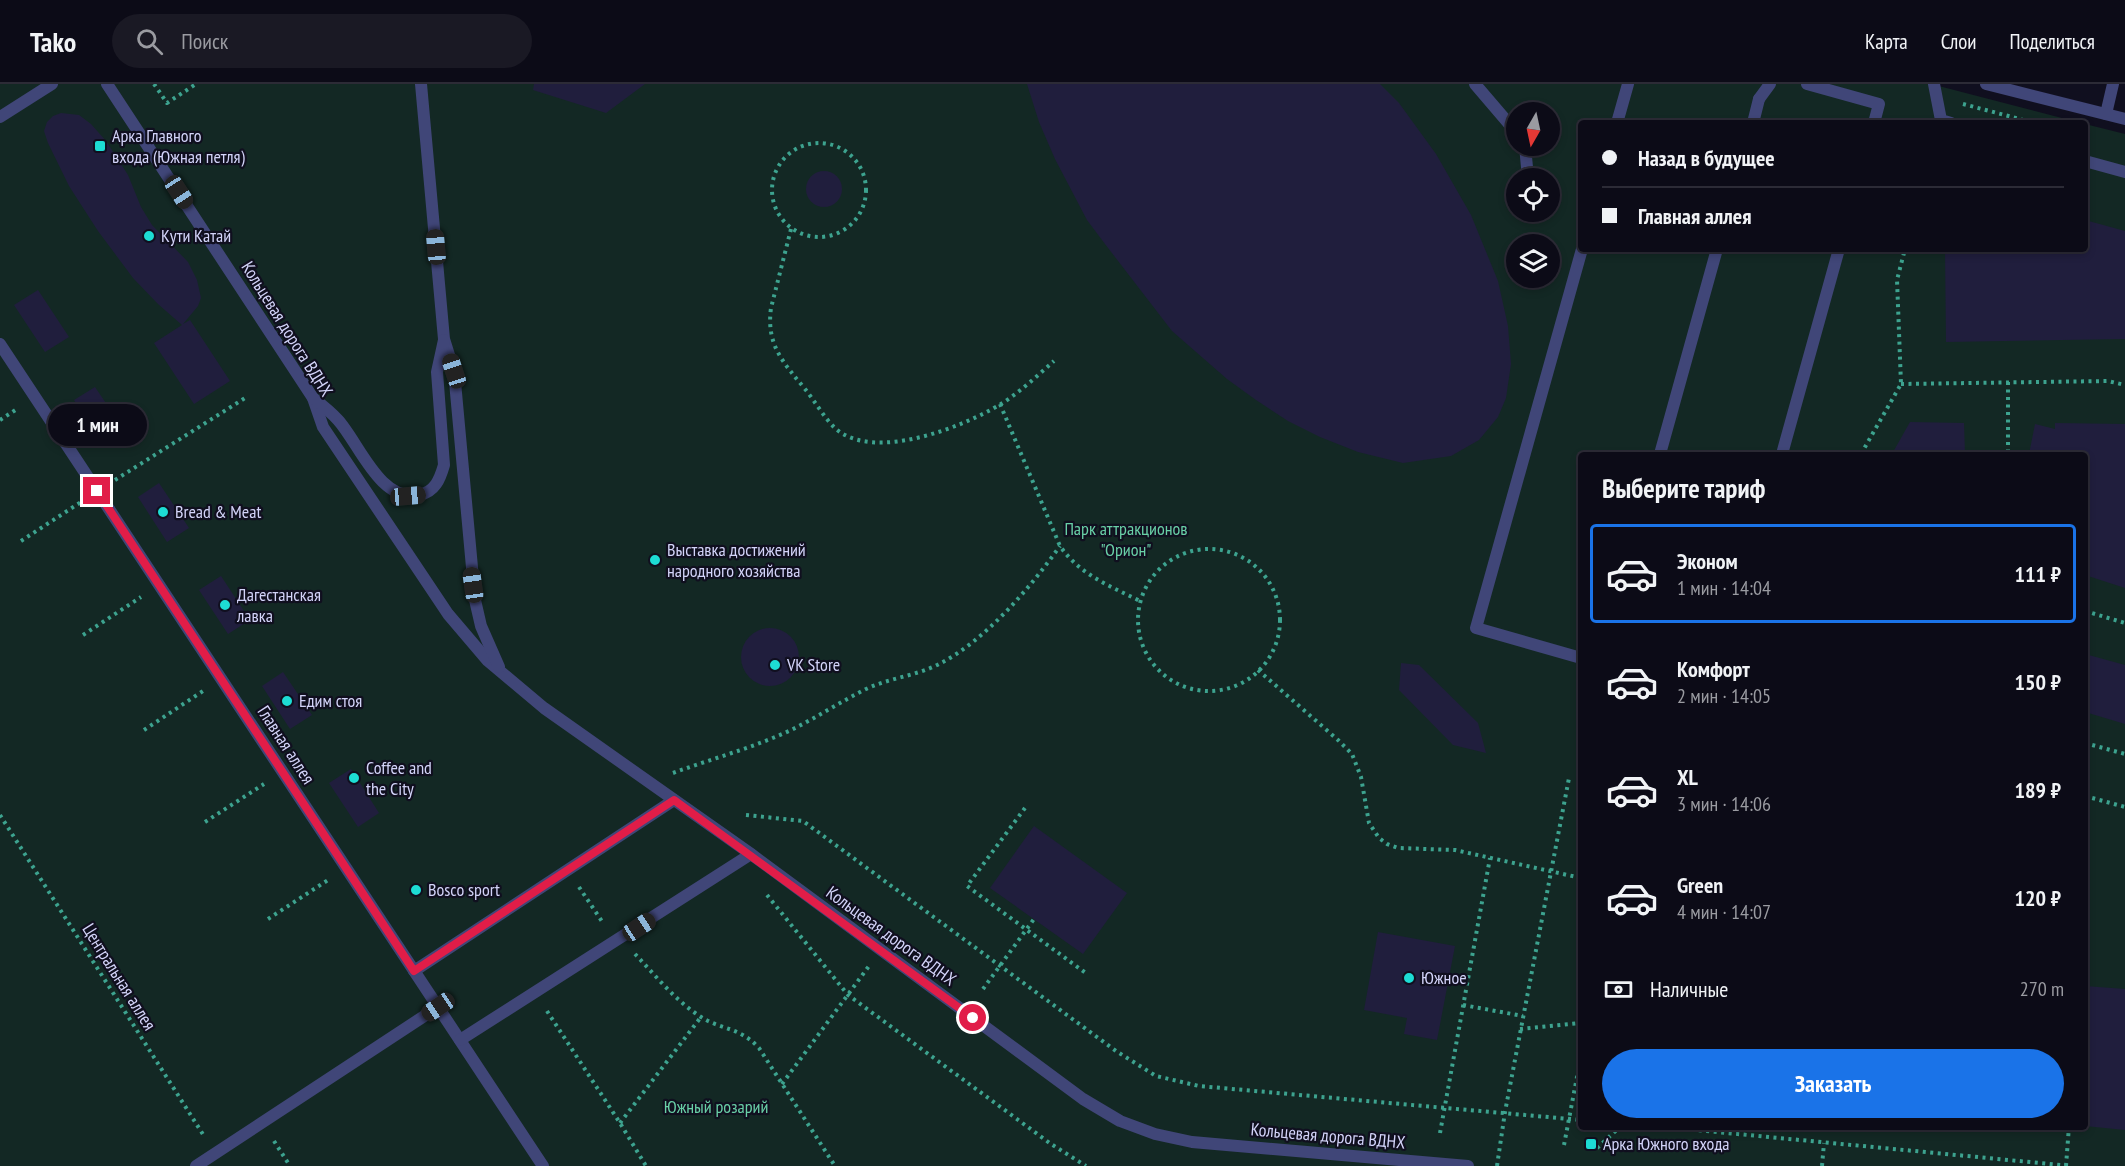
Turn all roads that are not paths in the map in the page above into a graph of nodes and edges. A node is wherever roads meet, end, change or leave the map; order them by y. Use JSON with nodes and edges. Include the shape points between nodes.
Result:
{"nodes":[{"id":1,"x":51,"y":84,"type":"edge"},
{"id":2,"x":107,"y":84,"type":"edge"},
{"id":3,"x":421,"y":84,"type":"edge"},
{"id":4,"x":1475,"y":84,"type":"edge"},
{"id":5,"x":1628,"y":84,"type":"edge"},
{"id":6,"x":1770,"y":84,"type":"edge"},
{"id":7,"x":1807,"y":84,"type":"edge"},
{"id":8,"x":1934,"y":84,"type":"edge"},
{"id":9,"x":1986,"y":84,"type":"edge"},
{"id":10,"x":2113,"y":84,"type":"edge"},
{"id":11,"x":2106,"y":114,"type":"junction"},
{"id":12,"x":0,"y":117,"type":"edge"},
{"id":13,"x":2125,"y":119,"type":"edge"},
{"id":14,"x":1506,"y":120,"type":"edge"},
{"id":15,"x":1618,"y":120,"type":"edge"},
{"id":16,"x":1754,"y":120,"type":"edge"},
{"id":17,"x":1875,"y":120,"type":"edge"},
{"id":18,"x":1941,"y":120,"type":"edge"},
{"id":19,"x":2088,"y":162,"type":"edge"},
{"id":20,"x":2125,"y":172,"type":"edge"},
{"id":21,"x":1581,"y":252,"type":"edge"},
{"id":22,"x":1716,"y":252,"type":"edge"},
{"id":23,"x":1838,"y":252,"type":"edge"},
{"id":24,"x":444,"y":339,"type":"junction"},
{"id":25,"x":0,"y":344,"type":"edge"},
{"id":26,"x":314,"y":398,"type":"junction"},
{"id":27,"x":1661,"y":452,"type":"edge"},
{"id":28,"x":1783,"y":452,"type":"edge"},
{"id":29,"x":1578,"y":657,"type":"edge"},
{"id":30,"x":505,"y":676,"type":"junction"},
{"id":31,"x":674,"y":800,"type":"junction"},
{"id":32,"x":751,"y":855,"type":"junction"},
{"id":33,"x":414,"y":971,"type":"junction"},
{"id":34,"x":438,"y":1007,"type":"junction"},
{"id":35,"x":460,"y":1041,"type":"junction"},
{"id":36,"x":196,"y":1166,"type":"edge"},
{"id":37,"x":543,"y":1166,"type":"edge"},
{"id":38,"x":1468,"y":1166,"type":"edge"}],
"edges":[{"from":1,"to":12,"type":"street"},
{"from":2,"to":26,"type":"street","name":"Кольцевая дорога ВДНХ"},
{"from":3,"to":24,"type":"street","name":"Кольцевая дорога ВДНХ"},
{"from":4,"to":14,"type":"street"},
{"from":5,"to":15,"type":"street"},
{"from":6,"to":16,"type":"street","via":[[1759,99]]},
{"from":7,"to":17,"type":"street","via":[[1879,104]]},
{"from":8,"to":18,"type":"street"},
{"from":9,"to":11,"type":"street"},
{"from":10,"to":11,"type":"street"},
{"from":11,"to":13,"type":"street"},
{"from":19,"to":20,"type":"street"},
{"from":21,"to":29,"type":"street","via":[[1476,628]]},
{"from":22,"to":27,"type":"street"},
{"from":23,"to":28,"type":"street"},
{"from":24,"to":26,"type":"street","via":[[437,372],[444,465],[433,490],[408,496],[381,482],[338,419]]},
{"from":24,"to":30,"type":"street","name":"Кольцевая дорога ВДНХ","via":[[454,371],[475,600],[483,632]]},
{"from":25,"to":33,"type":"street","name":"Главная аллея"},
{"from":26,"to":30,"type":"street","name":"Кольцевая дорога ВДНХ","via":[[323,428],[448,614]]},
{"from":30,"to":31,"type":"street","name":"Кольцевая дорога ВДНХ"},
{"from":31,"to":32,"type":"street","name":"Кольцевая дорога ВДНХ"},
{"from":31,"to":33,"type":"street"},
{"from":32,"to":35,"type":"street"},
{"from":32,"to":38,"type":"street","name":"Кольцевая дорога ВДНХ","via":[[1083,1099],[1120,1120],[1155,1134],[1192,1142]]},
{"from":33,"to":34,"type":"street","name":"Главная аллея"},
{"from":34,"to":35,"type":"street","name":"Главная аллея"},
{"from":34,"to":36,"type":"street"},
{"from":35,"to":37,"type":"street","name":"Главная аллея"}]}
